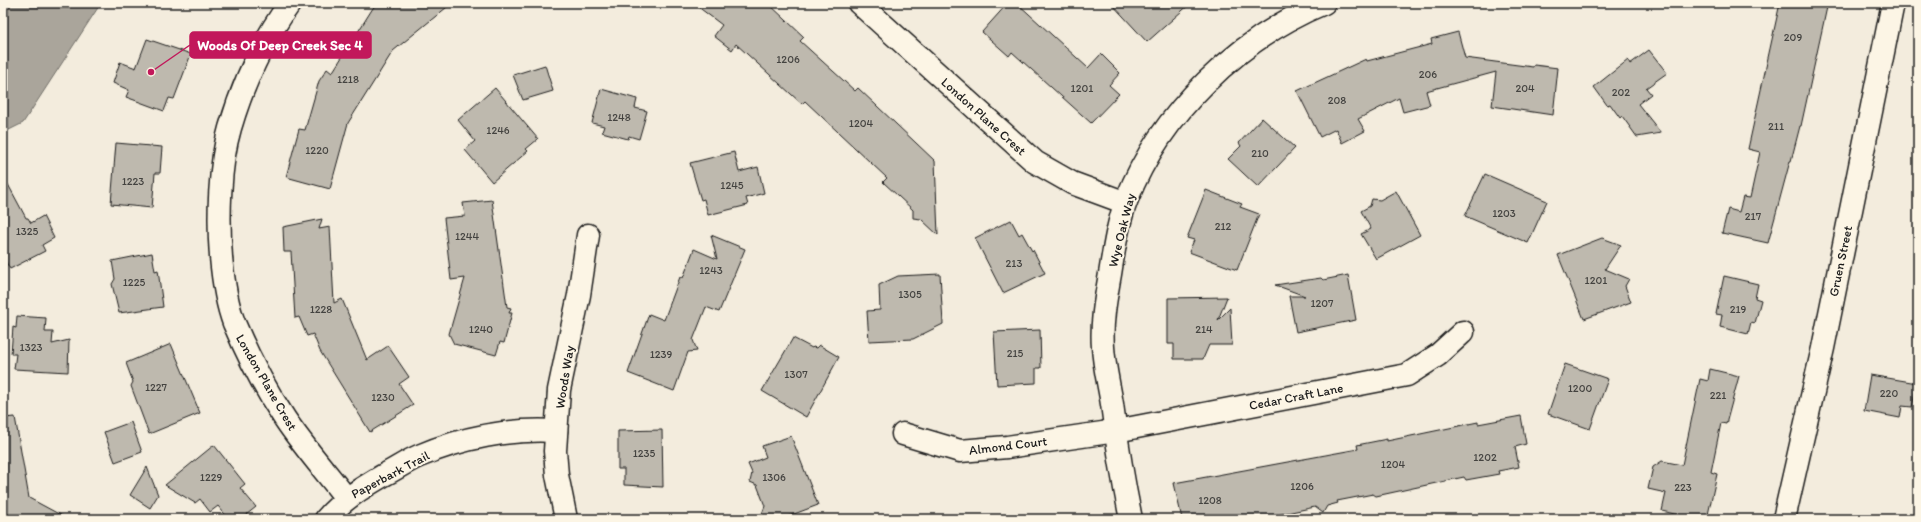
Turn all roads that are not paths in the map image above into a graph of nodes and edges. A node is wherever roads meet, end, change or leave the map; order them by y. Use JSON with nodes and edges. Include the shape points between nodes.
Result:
{"nodes":[{"id":1,"x":290,"y":3,"type":"edge"},
{"id":2,"x":859,"y":3,"type":"edge"},
{"id":3,"x":1324,"y":3,"type":"edge"},
{"id":4,"x":1893,"y":3,"type":"edge"},
{"id":5,"x":1126,"y":201,"type":"junction"},
{"id":6,"x":588,"y":235,"type":"dead end"},
{"id":7,"x":1463,"y":332,"type":"dead end"},
{"id":8,"x":556,"y":431,"type":"junction"},
{"id":9,"x":1116,"y":431,"type":"junction"},
{"id":10,"x":903,"y":434,"type":"dead end"},
{"id":11,"x":346,"y":498,"type":"junction"},
{"id":12,"x":326,"y":519,"type":"edge"},
{"id":13,"x":566,"y":519,"type":"edge"},
{"id":14,"x":1131,"y":519,"type":"edge"},
{"id":15,"x":1784,"y":519,"type":"edge"}],
"edges":[{"from":1,"to":11,"type":"street","name":"London Plane Crest","via":[[275,23],[257,58],[230,128],[224,159],[219,230],[224,284],[233,321],[248,355],[285,419]]},
{"from":2,"to":5,"type":"street","name":"London Plane Crest","via":[[1035,162],[1072,183]]},
{"from":3,"to":5,"type":"street","name":"Wye Oak Way","via":[[1306,10],[1254,41],[1185,104],[1150,154]]},
{"from":4,"to":15,"type":"street","name":"Gruen Street","via":[[1823,348]]},
{"from":5,"to":9,"type":"street","name":"Wye Oak Way","via":[[1105,306],[1103,346]]},
{"from":6,"to":8,"type":"street","name":"Woods Way","via":[[579,295],[559,390]]},
{"from":7,"to":9,"type":"street","name":"Cedar Craft Lane","via":[[1438,355],[1406,375]]},
{"from":8,"to":11,"type":"street","name":"Paperbark Trail","via":[[530,431],[460,442],[419,456]]},
{"from":8,"to":13,"type":"street","name":"Woods Way","via":[[557,475]]},
{"from":9,"to":10,"type":"street","name":"Almond Court","via":[[1007,447],[960,451]]},
{"from":9,"to":14,"type":"street","name":"Wye Oak Way"},
{"from":11,"to":12,"type":"street","name":"Paperbark Trail"}]}
